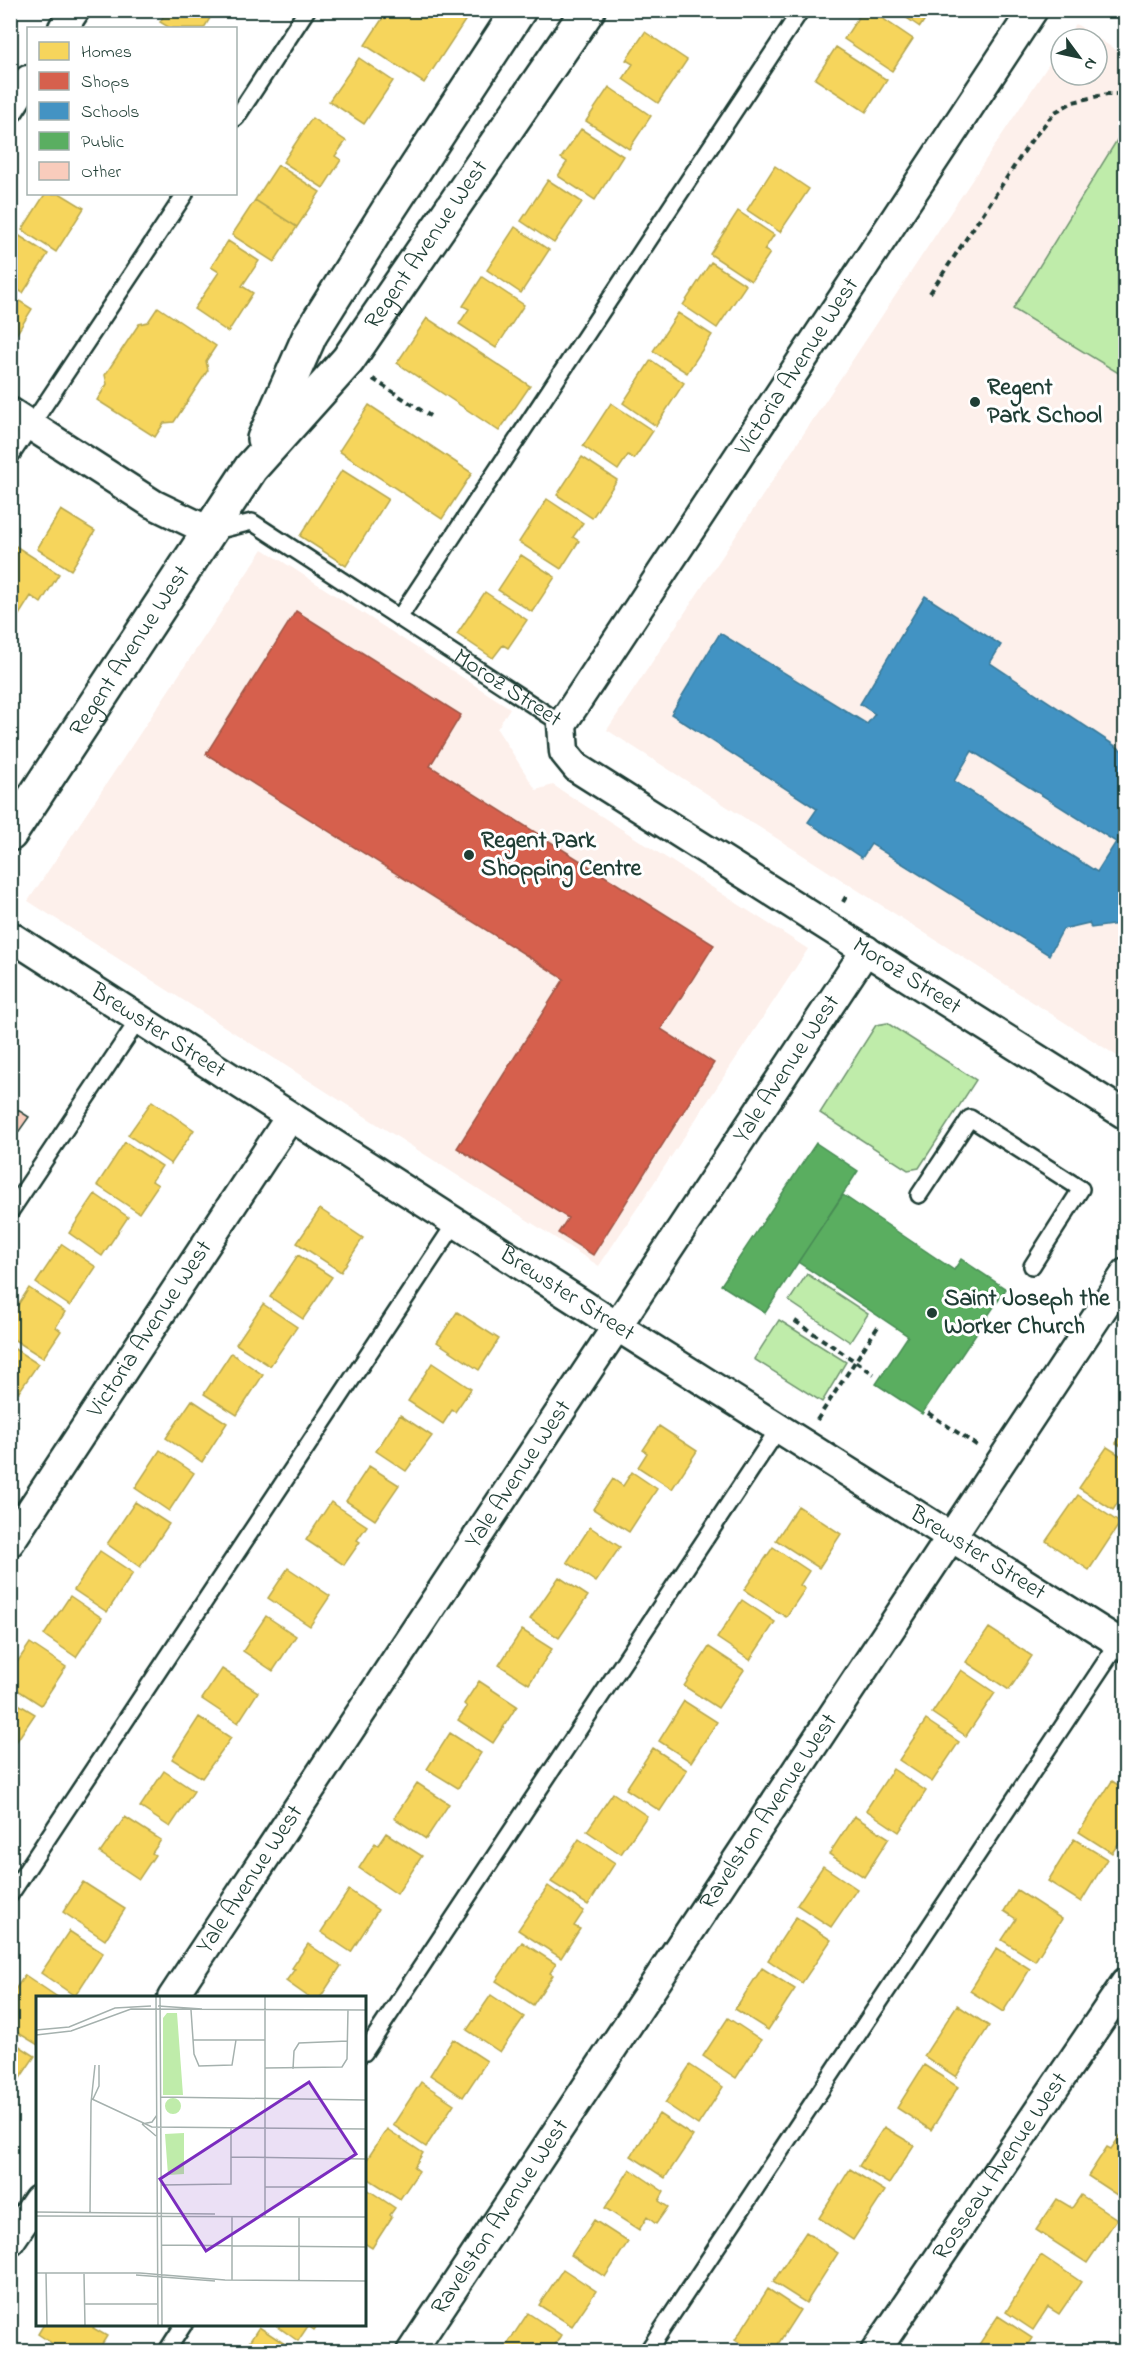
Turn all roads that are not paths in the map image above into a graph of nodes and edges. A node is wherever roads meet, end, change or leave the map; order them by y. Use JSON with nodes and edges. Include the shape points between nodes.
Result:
{"nodes":[{"id":1,"x":75,"y":10,"type":"edge"},
{"id":2,"x":307,"y":10,"type":"edge"},
{"id":3,"x":519,"y":10,"type":"edge"},
{"id":4,"x":588,"y":10,"type":"edge"},
{"id":5,"x":801,"y":10,"type":"edge"},
{"id":6,"x":1033,"y":10,"type":"edge"},
{"id":7,"x":64,"y":27,"type":"edge"},
{"id":8,"x":27,"y":82,"type":"edge"},
{"id":9,"x":10,"y":108,"type":"edge"},
{"id":10,"x":237,"y":116,"type":"edge"},
{"id":11,"x":184,"y":195,"type":"edge"},
{"id":12,"x":21,"y":419,"type":"edge"},
{"id":13,"x":10,"y":457,"type":"edge"},
{"id":14,"x":252,"y":468,"type":"junction"},
{"id":15,"x":211,"y":532,"type":"junction"},
{"id":16,"x":399,"y":618,"type":"junction"},
{"id":17,"x":562,"y":724,"type":"junction"},
{"id":18,"x":10,"y":834,"type":"edge"},
{"id":19,"x":10,"y":936,"type":"edge"},
{"id":20,"x":866,"y":950,"type":"junction"},
{"id":21,"x":139,"y":1019,"type":"junction"},
{"id":22,"x":1125,"y":1116,"type":"edge"},
{"id":23,"x":290,"y":1117,"type":"junction"},
{"id":24,"x":919,"y":1195,"type":"dead end"},
{"id":25,"x":10,"y":1212,"type":"edge"},
{"id":26,"x":456,"y":1222,"type":"junction"},
{"id":27,"x":1032,"y":1266,"type":"dead end"},
{"id":28,"x":1125,"y":1273,"type":"edge"},
{"id":29,"x":618,"y":1327,"type":"junction"},
{"id":30,"x":791,"y":1435,"type":"junction"},
{"id":31,"x":951,"y":1538,"type":"junction"},
{"id":32,"x":10,"y":1542,"type":"edge"},
{"id":33,"x":1123,"y":1640,"type":"edge"},
{"id":34,"x":10,"y":1895,"type":"edge"},
{"id":35,"x":1125,"y":1982,"type":"edge"},
{"id":36,"x":173,"y":1996,"type":"edge"},
{"id":37,"x":366,"y":2050,"type":"edge"},
{"id":38,"x":36,"y":2203,"type":"edge"},
{"id":39,"x":10,"y":2241,"type":"edge"},
{"id":40,"x":183,"y":2326,"type":"edge"},
{"id":41,"x":166,"y":2352,"type":"edge"},
{"id":42,"x":411,"y":2352,"type":"edge"},
{"id":43,"x":647,"y":2352,"type":"edge"},
{"id":44,"x":875,"y":2352,"type":"edge"}],
"edges":[{"from":1,"to":7,"type":"street"},
{"from":2,"to":10,"type":"lane"},
{"from":3,"to":14,"type":"main road","name":"Regent Avenue West","via":[[310,335]]},
{"from":4,"to":14,"type":"main road","name":"Regent Avenue West","via":[[348,360]]},
{"from":5,"to":16,"type":"lane"},
{"from":6,"to":17,"type":"street","name":"Victoria Avenue West"},
{"from":8,"to":9,"type":"street"},
{"from":11,"to":12,"type":"lane"},
{"from":12,"to":13,"type":"lane"},
{"from":12,"to":15,"type":"street","via":[[153,504]]},
{"from":14,"to":15,"type":"main road","name":"Regent Avenue West"},
{"from":15,"to":16,"type":"lane","name":"Moroz Street","via":[[252,522]]},
{"from":15,"to":18,"type":"main road","name":"Regent Avenue West"},
{"from":16,"to":17,"type":"lane","name":"Moroz Street"},
{"from":17,"to":20,"type":"street","name":"Moroz Street","via":[[564,752],[577,768]]},
{"from":19,"to":21,"type":"street","name":"Brewster Street"},
{"from":20,"to":22,"type":"street","name":"Moroz Street"},
{"from":20,"to":29,"type":"street","name":"Yale Avenue West"},
{"from":21,"to":23,"type":"street","name":"Brewster Street"},
{"from":21,"to":25,"type":"lane"},
{"from":23,"to":26,"type":"street","name":"Brewster Street"},
{"from":23,"to":32,"type":"street","name":"Victoria Avenue West"},
{"from":24,"to":27,"type":"lane","via":[[970,1118],[1081,1189]]},
{"from":26,"to":29,"type":"street","name":"Brewster Street"},
{"from":26,"to":34,"type":"lane"},
{"from":28,"to":31,"type":"street","name":"Ravelston Avenue West"},
{"from":29,"to":30,"type":"street","name":"Brewster Street"},
{"from":29,"to":36,"type":"street","name":"Yale Avenue West"},
{"from":30,"to":31,"type":"street","name":"Brewster Street"},
{"from":30,"to":37,"type":"lane"},
{"from":31,"to":33,"type":"street","name":"Brewster Street"},
{"from":31,"to":42,"type":"street","name":"Ravelston Avenue West"},
{"from":33,"to":43,"type":"lane"},
{"from":35,"to":44,"type":"street","name":"Rosseau Avenue West"},
{"from":38,"to":39,"type":"street"},
{"from":40,"to":41,"type":"lane"}]}
